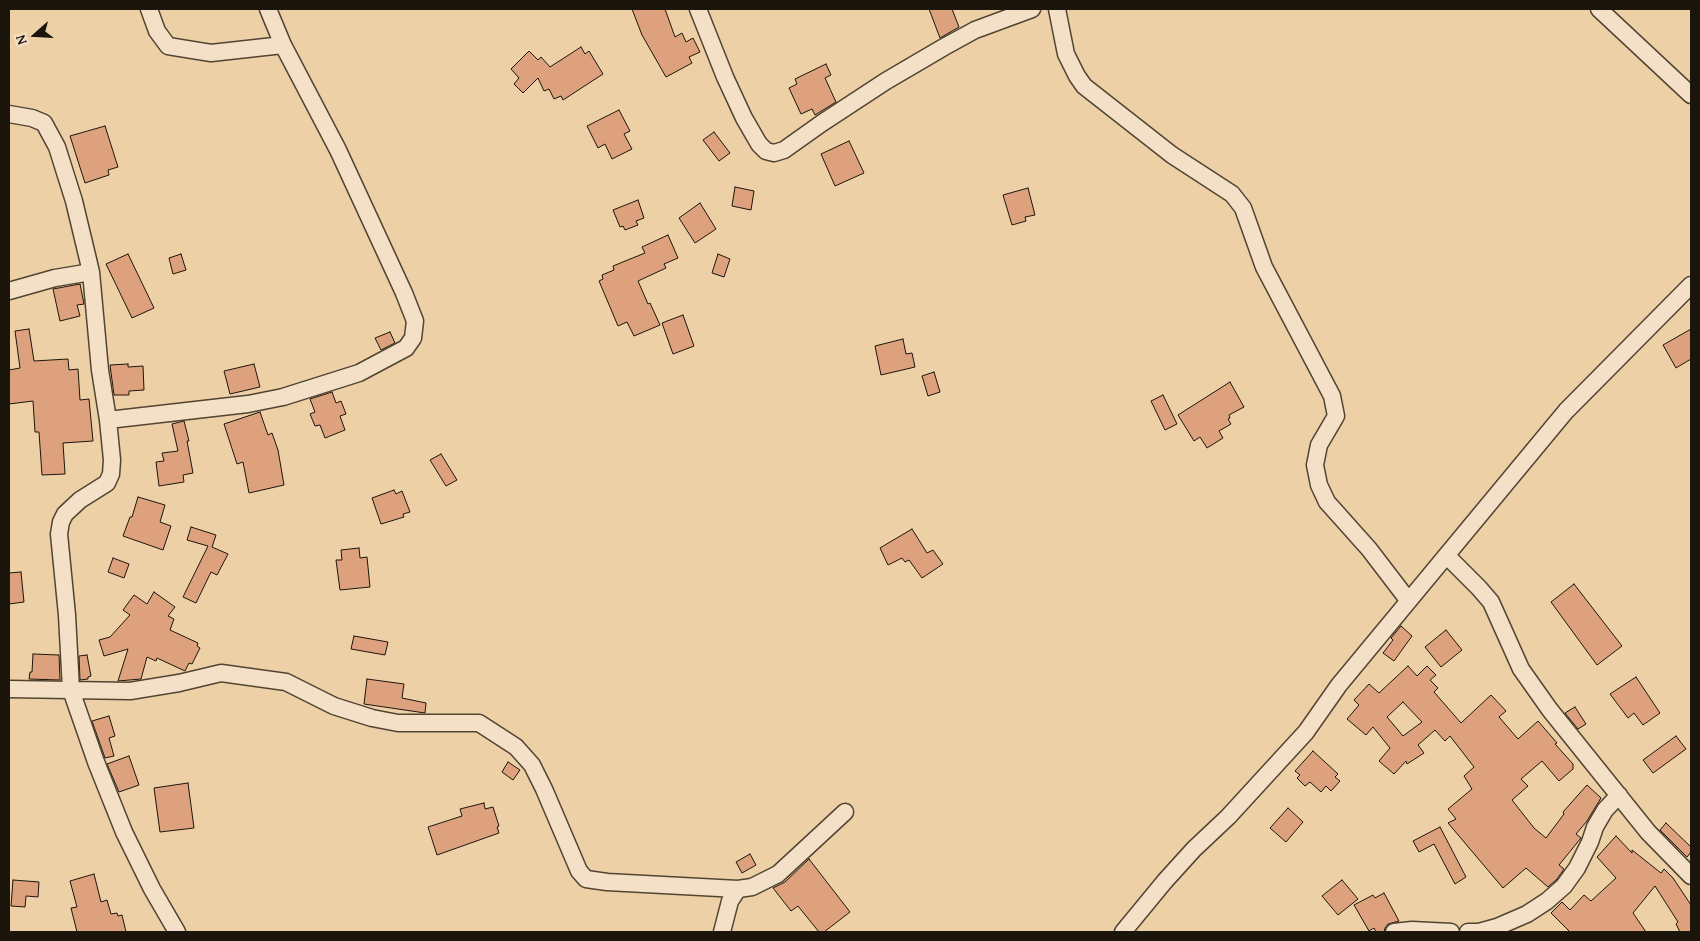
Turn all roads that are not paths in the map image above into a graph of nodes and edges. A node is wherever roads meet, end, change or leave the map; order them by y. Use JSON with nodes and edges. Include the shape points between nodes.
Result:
{"nodes":[{"id":1,"x":149,"y":9,"type":"edge"},
{"id":2,"x":268,"y":9,"type":"edge"},
{"id":3,"x":698,"y":9,"type":"edge"},
{"id":4,"x":1032,"y":9,"type":"edge"},
{"id":5,"x":1057,"y":9,"type":"edge"},
{"id":6,"x":1599,"y":9,"type":"edge"},
{"id":7,"x":283,"y":45,"type":"junction"},
{"id":8,"x":1691,"y":95,"type":"edge"},
{"id":9,"x":9,"y":114,"type":"edge"},
{"id":10,"x":91,"y":272,"type":"junction"},
{"id":11,"x":1691,"y":285,"type":"edge"},
{"id":12,"x":9,"y":291,"type":"edge"},
{"id":13,"x":108,"y":420,"type":"junction"},
{"id":14,"x":1447,"y":556,"type":"junction"},
{"id":15,"x":1408,"y":600,"type":"junction"},
{"id":16,"x":9,"y":690,"type":"edge"},
{"id":17,"x":71,"y":690,"type":"junction"},
{"id":18,"x":1619,"y":795,"type":"junction"},
{"id":19,"x":845,"y":812,"type":"dead end"},
{"id":20,"x":1691,"y":876,"type":"edge"},
{"id":21,"x":738,"y":889,"type":"junction"},
{"id":22,"x":178,"y":932,"type":"edge"},
{"id":23,"x":722,"y":932,"type":"edge"},
{"id":24,"x":1123,"y":932,"type":"edge"},
{"id":25,"x":1394,"y":932,"type":"edge"},
{"id":26,"x":1452,"y":932,"type":"edge"},
{"id":27,"x":1468,"y":932,"type":"edge"}],
"edges":[{"from":1,"to":7,"type":"street","via":[[157,31],[168,46],[182,50],[212,53]]},
{"from":2,"to":7,"type":"street"},
{"from":3,"to":4,"type":"street","via":[[744,118],[759,144],[774,153],[784,150],[886,81],[959,38]]},
{"from":5,"to":15,"type":"street","via":[[1066,54],[1084,86],[1172,155],[1232,194],[1242,208],[1264,267],[1325,380],[1334,403],[1336,416],[1317,451],[1315,465],[1319,484],[1327,502]]},
{"from":6,"to":8,"type":"street"},
{"from":7,"to":13,"type":"street","via":[[338,150],[404,293],[415,321],[413,338],[406,348],[358,374],[283,397]]},
{"from":9,"to":10,"type":"street","via":[[44,123],[52,134],[74,201]]},
{"from":10,"to":12,"type":"street"},
{"from":10,"to":13,"type":"street"},
{"from":11,"to":14,"type":"street","via":[[1566,411]]},
{"from":13,"to":17,"type":"street","via":[[111,474],[107,483],[80,500],[66,514],[60,522],[58,534]]},
{"from":14,"to":15,"type":"street"},
{"from":14,"to":18,"type":"street","via":[[1491,602],[1521,668],[1550,710]]},
{"from":15,"to":24,"type":"street","via":[[1338,685],[1306,732],[1228,818],[1165,880]]},
{"from":16,"to":17,"type":"street"},
{"from":17,"to":21,"type":"street","via":[[130,691],[221,673],[286,682],[334,706],[380,720],[479,723],[516,747],[532,766],[579,871],[586,879]]},
{"from":17,"to":22,"type":"street","via":[[124,832]]},
{"from":18,"to":20,"type":"street","via":[[1648,832]]},
{"from":18,"to":27,"type":"street","via":[[1605,810],[1564,886],[1527,914],[1496,927]]},
{"from":19,"to":21,"type":"street","via":[[778,874],[752,887]]},
{"from":21,"to":23,"type":"street","via":[[730,901]]},
{"from":25,"to":26,"type":"street"}]}
